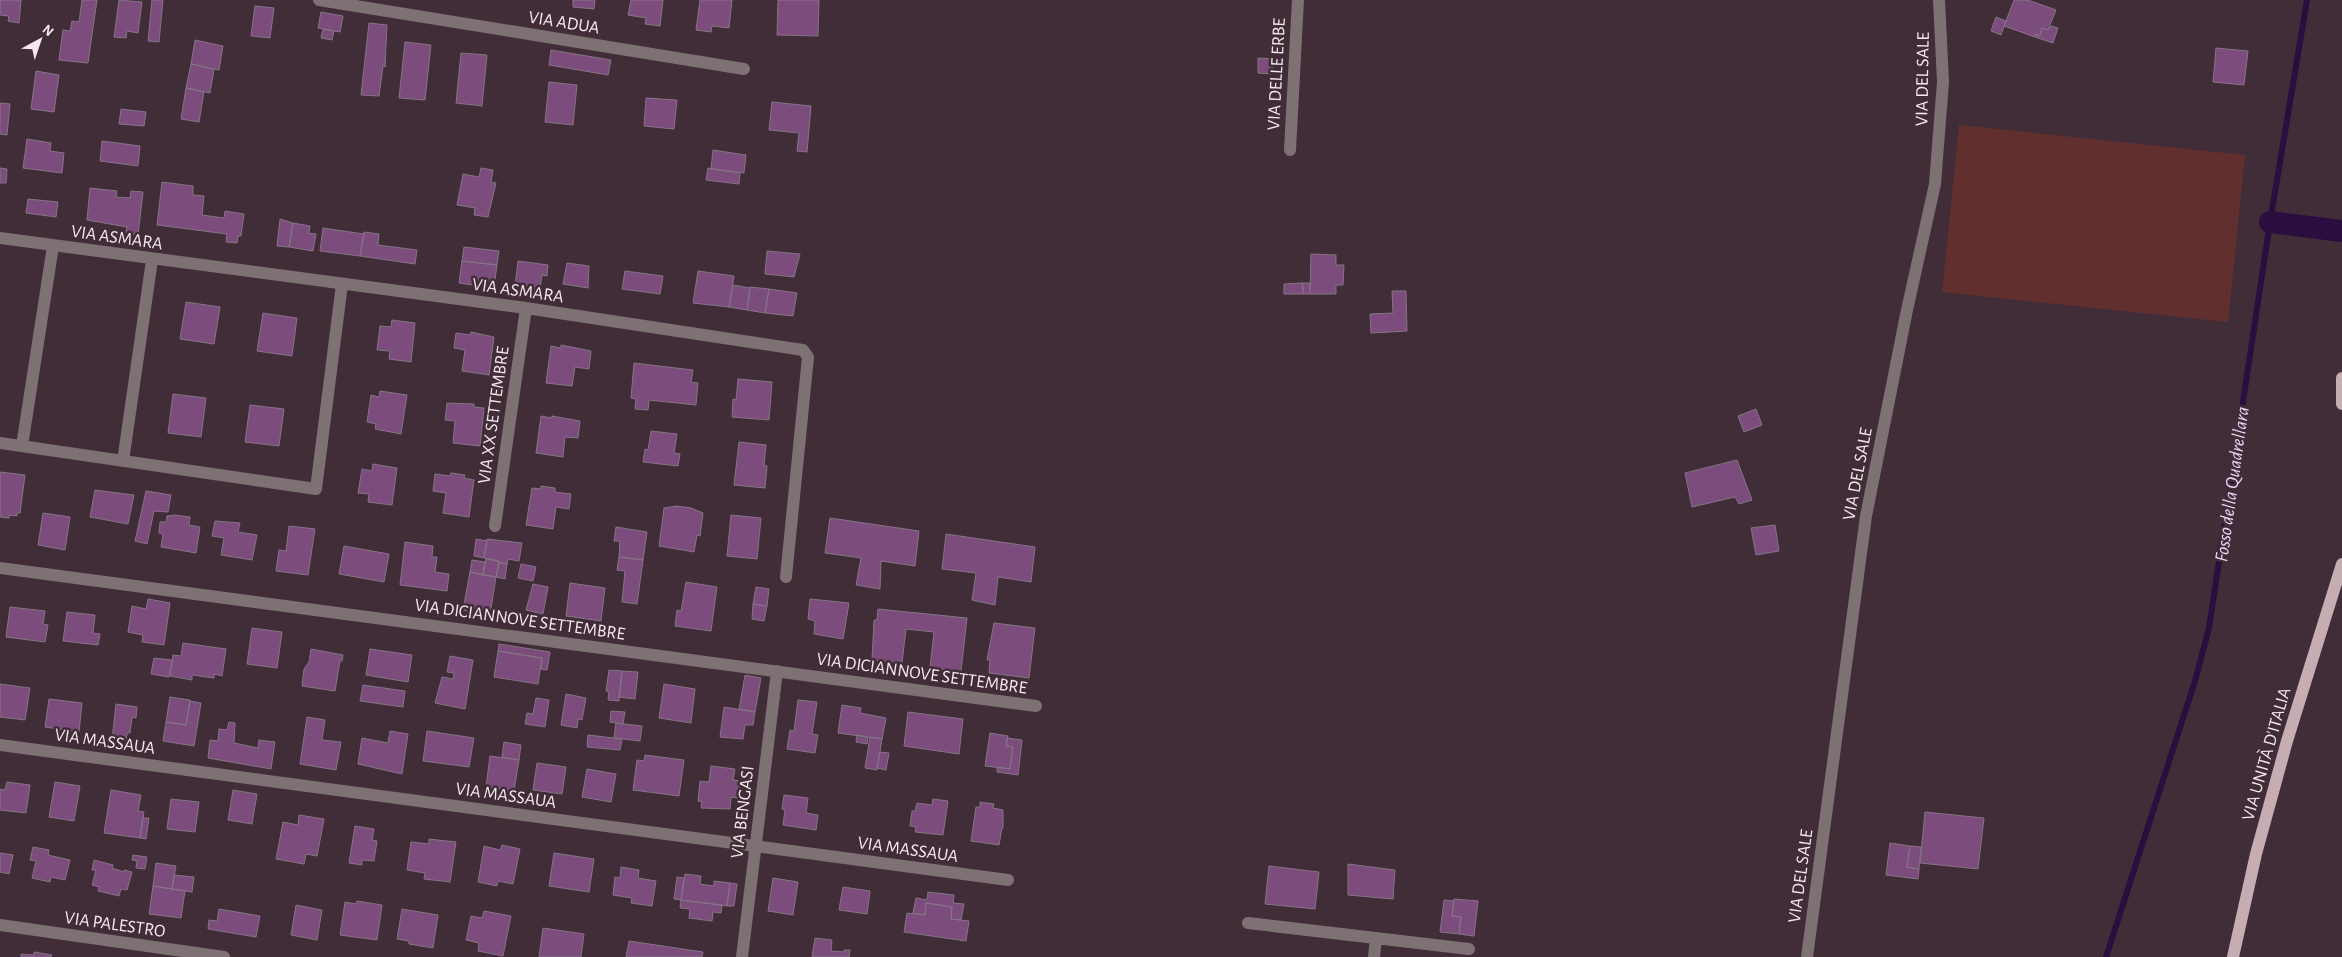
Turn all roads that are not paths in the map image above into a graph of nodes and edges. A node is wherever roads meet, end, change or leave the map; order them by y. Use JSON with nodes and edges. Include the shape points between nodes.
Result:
{"nodes":[{"id":1,"x":319,"y":0,"type":"edge"},
{"id":2,"x":1298,"y":0,"type":"edge"},
{"id":3,"x":1939,"y":0,"type":"edge"},
{"id":4,"x":744,"y":69,"type":"dead end"},
{"id":5,"x":1290,"y":150,"type":"dead end"},
{"id":6,"x":0,"y":238,"type":"edge"},
{"id":7,"x":53,"y":246,"type":"junction"},
{"id":8,"x":152,"y":260,"type":"junction"},
{"id":9,"x":342,"y":284,"type":"junction"},
{"id":10,"x":526,"y":308,"type":"junction"},
{"id":11,"x":2342,"y":378,"type":"edge"},
{"id":12,"x":2342,"y":404,"type":"edge"},
{"id":13,"x":0,"y":443,"type":"edge"},
{"id":14,"x":22,"y":446,"type":"junction"},
{"id":15,"x":123,"y":461,"type":"junction"},
{"id":16,"x":495,"y":526,"type":"dead end"},
{"id":17,"x":2342,"y":564,"type":"edge"},
{"id":18,"x":0,"y":568,"type":"edge"},
{"id":19,"x":786,"y":577,"type":"dead end"},
{"id":20,"x":777,"y":671,"type":"junction"},
{"id":21,"x":1036,"y":706,"type":"dead end"},
{"id":22,"x":0,"y":745,"type":"edge"},
{"id":23,"x":756,"y":846,"type":"junction"},
{"id":24,"x":1008,"y":880,"type":"dead end"},
{"id":25,"x":1248,"y":924,"type":"dead end"},
{"id":26,"x":0,"y":925,"type":"edge"},
{"id":27,"x":1376,"y":938,"type":"junction"},
{"id":28,"x":1469,"y":949,"type":"dead end"},
{"id":29,"x":224,"y":957,"type":"edge"},
{"id":30,"x":742,"y":957,"type":"edge"},
{"id":31,"x":1374,"y":957,"type":"edge"},
{"id":32,"x":1807,"y":957,"type":"edge"},
{"id":33,"x":2233,"y":957,"type":"edge"}],
"edges":[{"from":1,"to":4,"type":"street","name":"VIA ADUA"},
{"from":2,"to":5,"type":"street","name":"VIA DELLE ERBE"},
{"from":3,"to":32,"type":"street","name":"VIA DEL SALE","via":[[1944,82],[1936,184],[1866,516]]},
{"from":6,"to":7,"type":"street","name":"VIA ASMARA"},
{"from":7,"to":8,"type":"street","name":"VIA ASMARA"},
{"from":7,"to":14,"type":"street"},
{"from":8,"to":9,"type":"street","name":"VIA ASMARA"},
{"from":8,"to":15,"type":"street"},
{"from":9,"to":10,"type":"street","name":"VIA ASMARA"},
{"from":9,"to":15,"type":"street","via":[[316,489]]},
{"from":10,"to":16,"type":"street","name":"VIA XX SETTEMBRE"},
{"from":10,"to":19,"type":"street","name":"VIA ASMARA","via":[[803,350],[808,357]]},
{"from":11,"to":12,"type":"main road"},
{"from":13,"to":14,"type":"street"},
{"from":14,"to":15,"type":"street"},
{"from":17,"to":33,"type":"main road","name":"VIA UNITÀ D'ITALIA","via":[[2284,751]]},
{"from":18,"to":20,"type":"street","name":"VIA DICIANNOVE SETTEMBRE"},
{"from":20,"to":21,"type":"street","name":"VIA DICIANNOVE SETTEMBRE"},
{"from":20,"to":23,"type":"street","name":"VIA BENGASI"},
{"from":22,"to":23,"type":"street","name":"VIA MASSAUA"},
{"from":23,"to":24,"type":"street","name":"VIA MASSAUA"},
{"from":23,"to":30,"type":"street","name":"VIA BENGASI"},
{"from":25,"to":27,"type":"street"},
{"from":26,"to":29,"type":"street","name":"VIA PALESTRO"},
{"from":27,"to":28,"type":"street"},
{"from":27,"to":31,"type":"street"}]}
